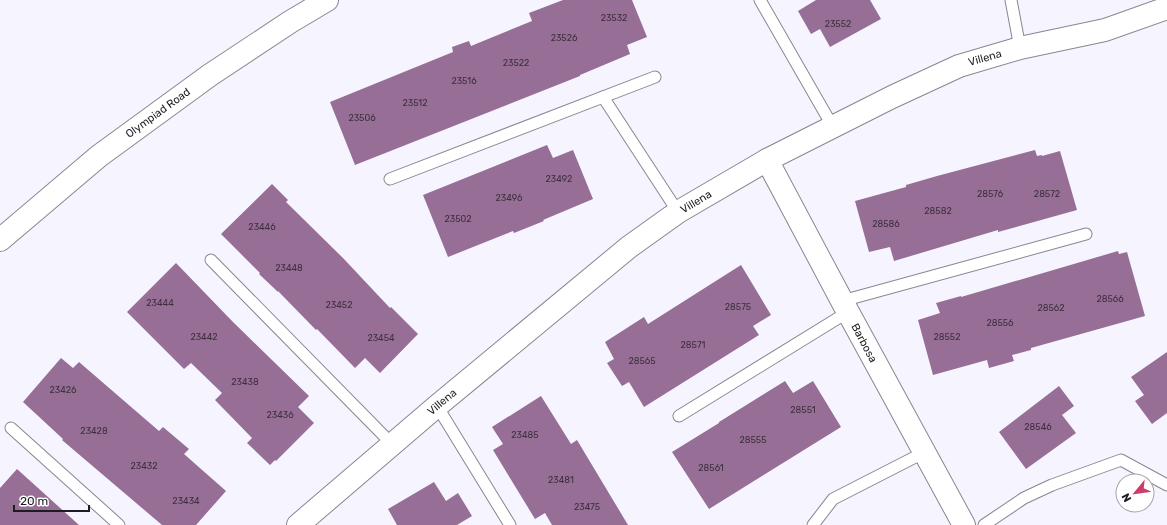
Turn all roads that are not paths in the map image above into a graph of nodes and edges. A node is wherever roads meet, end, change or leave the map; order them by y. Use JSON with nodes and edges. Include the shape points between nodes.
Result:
{"nodes":[{"id":1,"x":327,"y":0,"type":"edge"},
{"id":2,"x":760,"y":0,"type":"edge"},
{"id":3,"x":1011,"y":0,"type":"edge"},
{"id":4,"x":1167,"y":8,"type":"edge"},
{"id":5,"x":1020,"y":48,"type":"junction"},
{"id":6,"x":655,"y":77,"type":"dead end"},
{"id":7,"x":603,"y":97,"type":"junction"},
{"id":8,"x":833,"y":127,"type":"junction"},
{"id":9,"x":767,"y":160,"type":"junction"},
{"id":10,"x":390,"y":179,"type":"dead end"},
{"id":11,"x":678,"y":212,"type":"junction"},
{"id":12,"x":1086,"y":234,"type":"dead end"},
{"id":13,"x":0,"y":240,"type":"edge"},
{"id":14,"x":210,"y":260,"type":"dead end"},
{"id":15,"x":845,"y":307,"type":"junction"},
{"id":16,"x":437,"y":406,"type":"junction"},
{"id":17,"x":679,"y":416,"type":"dead end"},
{"id":18,"x":11,"y":428,"type":"dead end"},
{"id":19,"x":392,"y":444,"type":"junction"},
{"id":20,"x":923,"y":453,"type":"junction"},
{"id":21,"x":1167,"y":485,"type":"edge"},
{"id":22,"x":119,"y":525,"type":"edge"},
{"id":23,"x":298,"y":525,"type":"edge"},
{"id":24,"x":510,"y":525,"type":"edge"},
{"id":25,"x":813,"y":525,"type":"edge"},
{"id":26,"x":964,"y":525,"type":"edge"},
{"id":27,"x":984,"y":525,"type":"edge"}],
"edges":[{"from":1,"to":13,"type":"street","name":"Olympiad Road","via":[[210,75],[105,151]]},
{"from":2,"to":8,"type":"lane"},
{"from":3,"to":5,"type":"lane"},
{"from":4,"to":5,"type":"street","name":"Villena","via":[[1105,30]]},
{"from":5,"to":8,"type":"street","name":"Villena","via":[[959,66]]},
{"from":6,"to":7,"type":"lane"},
{"from":7,"to":10,"type":"lane"},
{"from":7,"to":11,"type":"lane"},
{"from":8,"to":9,"type":"street","name":"Villena"},
{"from":9,"to":11,"type":"street","name":"Villena"},
{"from":9,"to":15,"type":"street","name":"Barbosa"},
{"from":11,"to":16,"type":"street","name":"Villena","via":[[629,247]]},
{"from":12,"to":15,"type":"lane"},
{"from":14,"to":19,"type":"lane"},
{"from":15,"to":17,"type":"lane"},
{"from":15,"to":20,"type":"street","name":"Barbosa"},
{"from":16,"to":19,"type":"street","name":"Villena"},
{"from":16,"to":24,"type":"lane"},
{"from":18,"to":22,"type":"lane"},
{"from":19,"to":23,"type":"street","name":"Villena"},
{"from":20,"to":25,"type":"lane","via":[[833,499]]},
{"from":20,"to":26,"type":"street","name":"Barbosa"},
{"from":21,"to":27,"type":"lane","via":[[1121,460],[1024,498]]}]}
